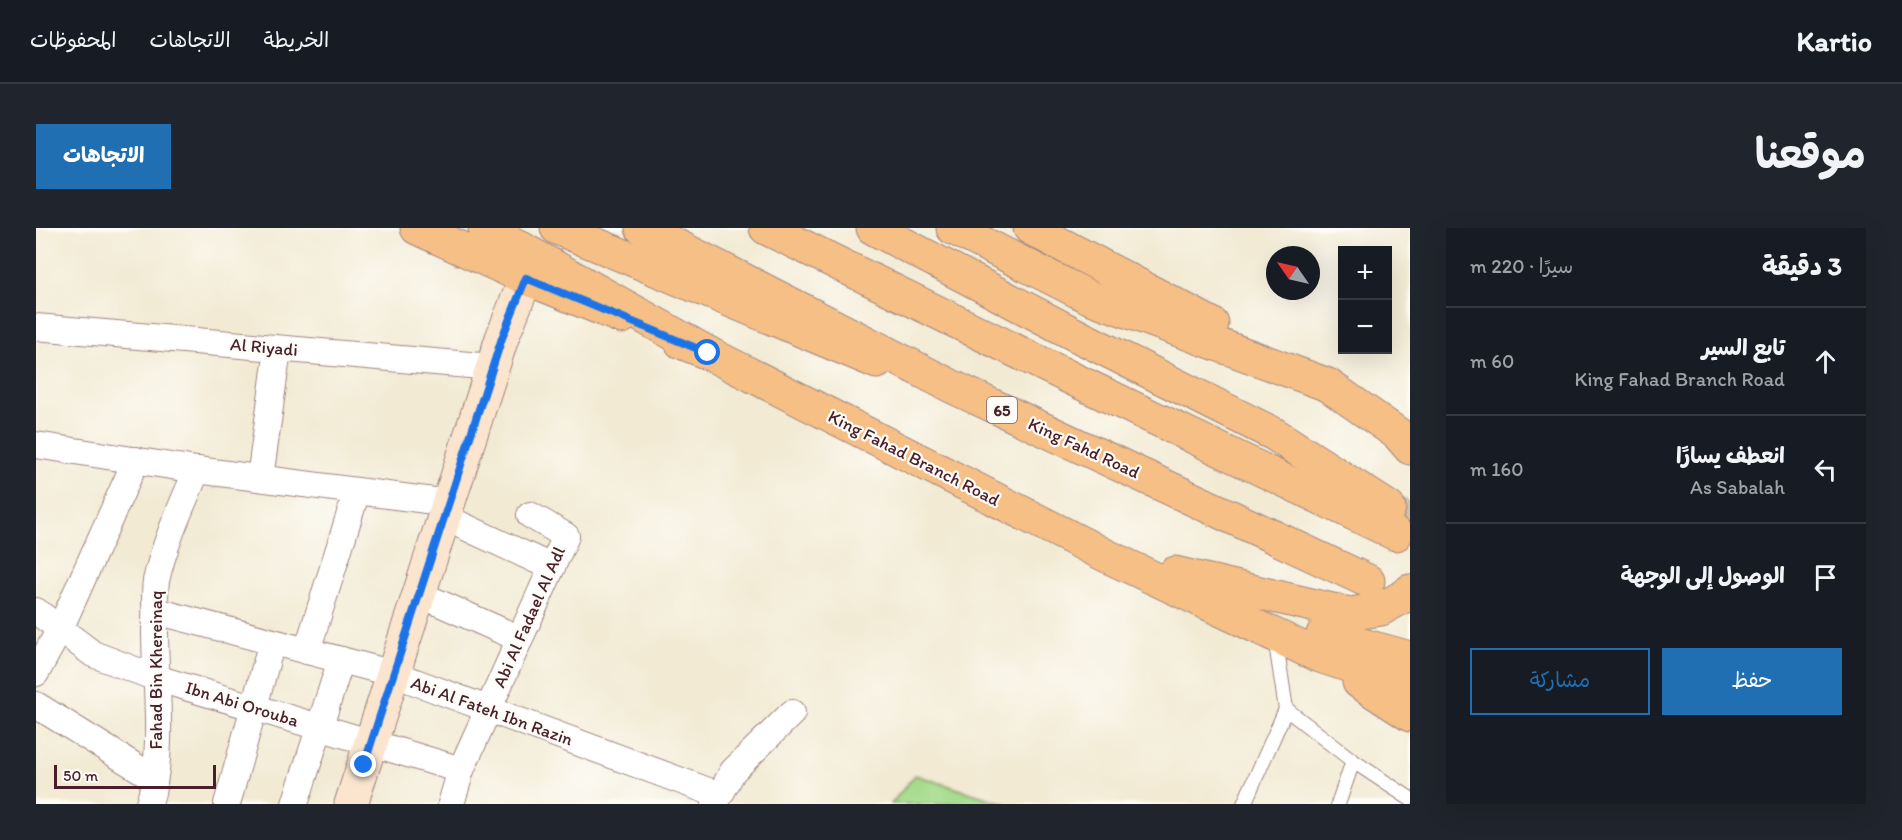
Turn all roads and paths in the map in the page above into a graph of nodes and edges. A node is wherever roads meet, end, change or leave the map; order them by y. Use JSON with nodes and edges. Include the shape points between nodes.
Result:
{"nodes":[{"id":1,"x":417,"y":228,"type":"edge"},
{"id":2,"x":485,"y":228,"type":"edge"},
{"id":3,"x":557,"y":228,"type":"edge"},
{"id":4,"x":642,"y":228,"type":"edge"},
{"id":5,"x":766,"y":228,"type":"edge"},
{"id":6,"x":873,"y":228,"type":"edge"},
{"id":7,"x":953,"y":228,"type":"edge"},
{"id":8,"x":1030,"y":228,"type":"edge"},
{"id":9,"x":526,"y":278,"type":"junction"},
{"id":10,"x":36,"y":327,"type":"edge"},
{"id":11,"x":278,"y":349,"type":"junction"},
{"id":12,"x":708,"y":353,"type":"junction"},
{"id":13,"x":492,"y":367,"type":"junction"},
{"id":14,"x":1328,"y":385,"type":"junction"},
{"id":15,"x":953,"y":387,"type":"junction"},
{"id":16,"x":1410,"y":435,"type":"edge"},
{"id":17,"x":36,"y":445,"type":"edge"},
{"id":18,"x":1410,"y":448,"type":"edge"},
{"id":19,"x":136,"y":460,"type":"junction"},
{"id":20,"x":1410,"y":464,"type":"edge"},
{"id":21,"x":196,"y":470,"type":"junction"},
{"id":22,"x":260,"y":478,"type":"junction"},
{"id":23,"x":357,"y":491,"type":"junction"},
{"id":24,"x":446,"y":510,"type":"junction"},
{"id":25,"x":530,"y":515,"type":"dead end"},
{"id":26,"x":1109,"y":557,"type":"junction"},
{"id":27,"x":552,"y":567,"type":"junction"},
{"id":28,"x":1368,"y":581,"type":"dead end"},
{"id":29,"x":1410,"y":591,"type":"edge"},
{"id":30,"x":419,"y":594,"type":"junction"},
{"id":31,"x":36,"y":611,"type":"edge"},
{"id":32,"x":156,"y":611,"type":"junction"},
{"id":33,"x":60,"y":629,"type":"junction"},
{"id":34,"x":1275,"y":636,"type":"junction"},
{"id":35,"x":520,"y":639,"type":"junction"},
{"id":36,"x":272,"y":642,"type":"junction"},
{"id":37,"x":307,"y":651,"type":"junction"},
{"id":38,"x":1317,"y":655,"type":"junction"},
{"id":39,"x":1410,"y":658,"type":"edge"},
{"id":40,"x":341,"y":660,"type":"junction"},
{"id":41,"x":36,"y":674,"type":"edge"},
{"id":42,"x":394,"y":674,"type":"junction"},
{"id":43,"x":156,"y":678,"type":"junction"},
{"id":44,"x":1410,"y":686,"type":"edge"},
{"id":45,"x":36,"y":705,"type":"edge"},
{"id":46,"x":254,"y":707,"type":"junction"},
{"id":47,"x":488,"y":709,"type":"junction"},
{"id":48,"x":1286,"y":709,"type":"junction"},
{"id":49,"x":792,"y":713,"type":"dead end"},
{"id":50,"x":1410,"y":715,"type":"edge"},
{"id":51,"x":320,"y":727,"type":"junction"},
{"id":52,"x":372,"y":742,"type":"junction"},
{"id":53,"x":1353,"y":761,"type":"junction"},
{"id":54,"x":461,"y":770,"type":"junction"},
{"id":55,"x":154,"y":778,"type":"junction"},
{"id":56,"x":1409,"y":798,"type":"edge"},
{"id":57,"x":717,"y":800,"type":"edge"},
{"id":58,"x":149,"y":804,"type":"edge"},
{"id":59,"x":227,"y":804,"type":"edge"},
{"id":60,"x":295,"y":804,"type":"edge"},
{"id":61,"x":351,"y":804,"type":"edge"},
{"id":62,"x":451,"y":804,"type":"edge"},
{"id":63,"x":1244,"y":804,"type":"edge"},
{"id":64,"x":1338,"y":804,"type":"edge"}],
"edges":[{"from":1,"to":9,"type":"main road","name":"King Fahad Branch Road"},
{"from":2,"to":12,"type":"main road"},
{"from":3,"to":15,"type":"main road","via":[[870,360]]},
{"from":4,"to":15,"type":"main road","name":"King Fahd Road","number":"65"},
{"from":5,"to":6,"type":"main road","via":[[1073,379],[1393,521],[1274,434]]},
{"from":7,"to":14,"type":"main road","via":[[1089,297]]},
{"from":8,"to":14,"type":"main road"},
{"from":9,"to":12,"type":"main road","name":"King Fahad Branch Road"},
{"from":9,"to":13,"type":"main road"},
{"from":10,"to":11,"type":"street","name":"Al Riyadi"},
{"from":11,"to":13,"type":"street","name":"Al Riyadi"},
{"from":11,"to":22,"type":"street"},
{"from":12,"to":26,"type":"main road","name":"King Fahad Branch Road"},
{"from":13,"to":24,"type":"main road"},
{"from":14,"to":16,"type":"main road"},
{"from":14,"to":18,"type":"main road","via":[[1398,434]]},
{"from":14,"to":20,"type":"main road"},
{"from":15,"to":28,"type":"main road","name":"King Fahd Road","number":"65"},
{"from":17,"to":19,"type":"street"},
{"from":19,"to":21,"type":"street"},
{"from":19,"to":33,"type":"street"},
{"from":21,"to":22,"type":"street"},
{"from":21,"to":32,"type":"street","name":"Fahad Bin Khereinaq","via":[[156,583]]},
{"from":22,"to":23,"type":"street"},
{"from":23,"to":24,"type":"street"},
{"from":23,"to":37,"type":"street"},
{"from":24,"to":27,"type":"street"},
{"from":24,"to":30,"type":"main road"},
{"from":25,"to":27,"type":"street","name":"Abi Al Fadael Al Adl","via":[[566,536]]},
{"from":26,"to":29,"type":"main road","via":[[1350,614],[1381,609]]},
{"from":26,"to":34,"type":"main road","name":"King Fahad Branch Road"},
{"from":26,"to":39,"type":"main road","via":[[1339,640]]},
{"from":27,"to":35,"type":"street","name":"Abi Al Fadael Al Adl"},
{"from":30,"to":35,"type":"street"},
{"from":30,"to":42,"type":"main road"},
{"from":31,"to":33,"type":"street","name":"Ibn Abi Orouba"},
{"from":32,"to":36,"type":"street","name":"Abi Al Fateh Ibn Razin"},
{"from":32,"to":43,"type":"street","name":"Fahad Bin Khereinaq"},
{"from":33,"to":41,"type":"street"},
{"from":33,"to":43,"type":"street","name":"Ibn Abi Orouba","via":[[93,654]]},
{"from":34,"to":38,"type":"main road","name":"King Fahad Branch Road"},
{"from":34,"to":48,"type":"lane"},
{"from":35,"to":47,"type":"street","name":"Abi Al Fadael Al Adl"},
{"from":36,"to":37,"type":"street","name":"Abi Al Fateh Ibn Razin"},
{"from":36,"to":46,"type":"street"},
{"from":37,"to":40,"type":"street","name":"Abi Al Fateh Ibn Razin"},
{"from":38,"to":44,"type":"main road","name":"King Fahad Branch Road"},
{"from":38,"to":50,"type":"main road"},
{"from":40,"to":42,"type":"street","name":"Abi Al Fateh Ibn Razin"},
{"from":40,"to":51,"type":"street"},
{"from":42,"to":47,"type":"street","name":"Abi Al Fateh Ibn Razin"},
{"from":42,"to":52,"type":"main road"},
{"from":43,"to":46,"type":"street","name":"Ibn Abi Orouba"},
{"from":43,"to":55,"type":"street","name":"Fahad Bin Khereinaq"},
{"from":45,"to":55,"type":"street"},
{"from":46,"to":51,"type":"street","name":"Ibn Abi Orouba"},
{"from":46,"to":59,"type":"street"},
{"from":47,"to":54,"type":"street","name":"Abi Al Fadael Al Adl"},
{"from":47,"to":57,"type":"street","name":"Abi Al Fateh Ibn Razin"},
{"from":48,"to":53,"type":"lane"},
{"from":48,"to":63,"type":"lane"},
{"from":49,"to":57,"type":"street","via":[[733,771]]},
{"from":51,"to":52,"type":"street","name":"Ibn Abi Orouba"},
{"from":51,"to":60,"type":"street"},
{"from":52,"to":54,"type":"street","name":"Ibn Abi Orouba"},
{"from":52,"to":61,"type":"main road"},
{"from":53,"to":56,"type":"lane"},
{"from":53,"to":64,"type":"lane"},
{"from":54,"to":62,"type":"street","name":"Abi Al Fadael Al Adl"},
{"from":55,"to":58,"type":"street","name":"Fahad Bin Khereinaq"}]}
